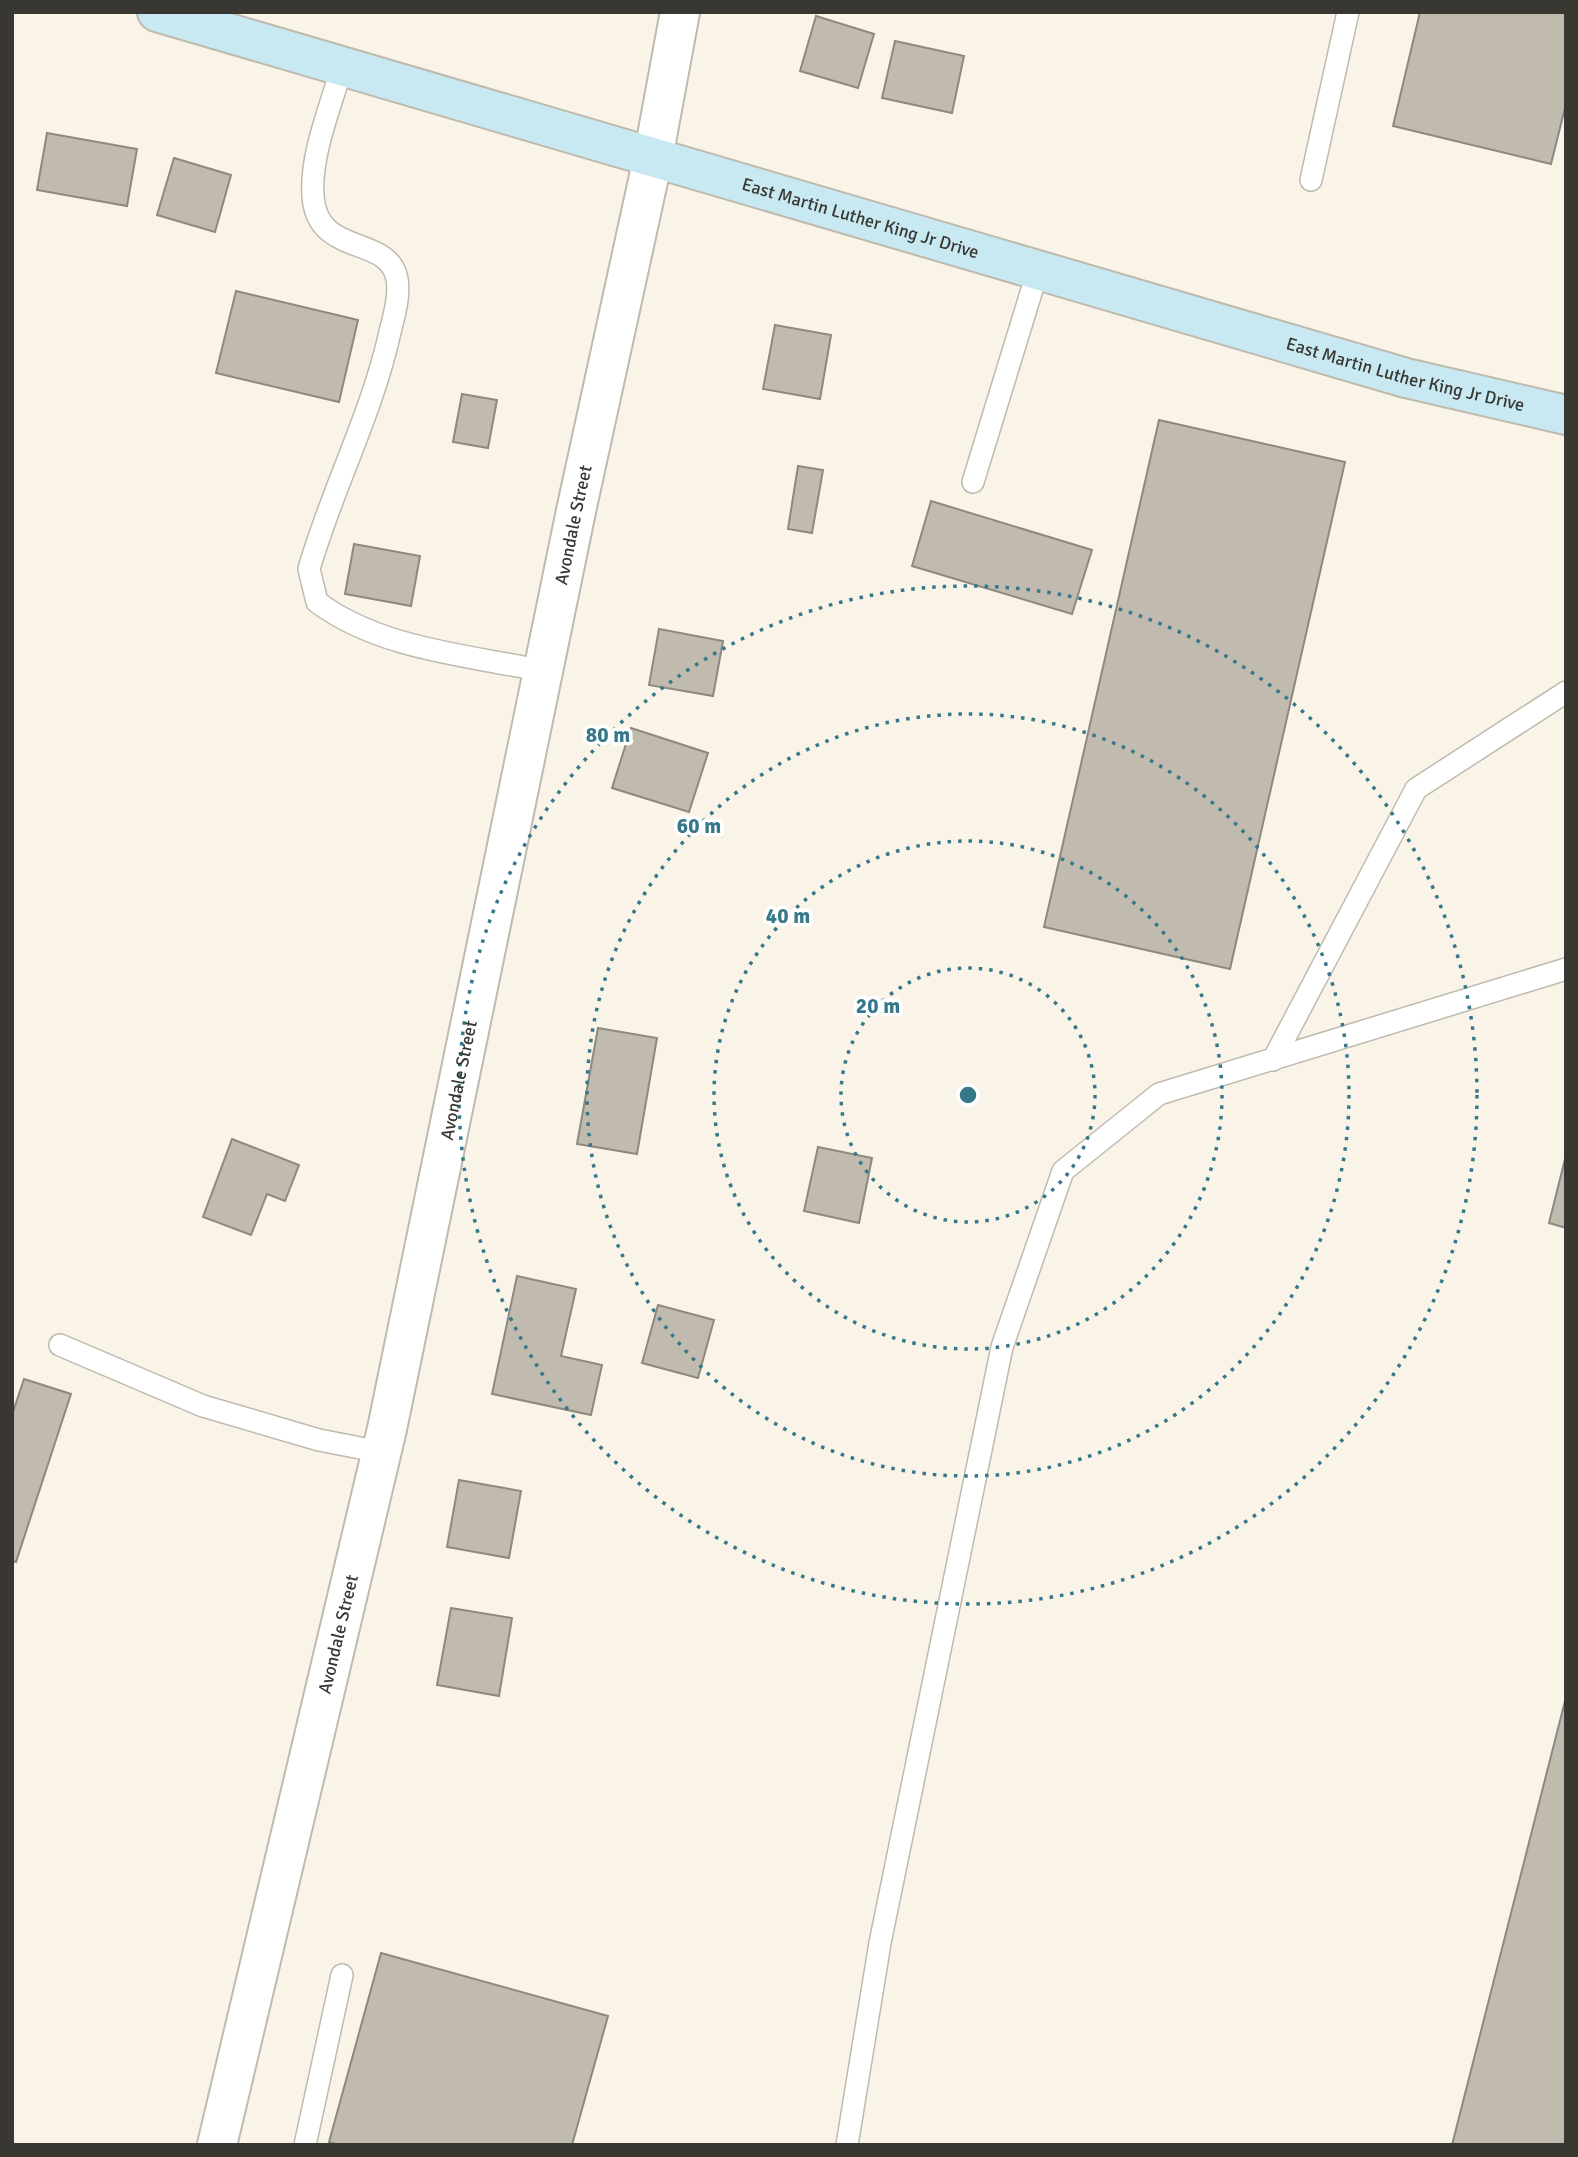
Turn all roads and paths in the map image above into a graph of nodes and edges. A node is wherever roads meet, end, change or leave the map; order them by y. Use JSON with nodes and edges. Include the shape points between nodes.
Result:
{"nodes":[{"id":1,"x":157,"y":12,"type":"edge"},
{"id":2,"x":680,"y":12,"type":"edge"},
{"id":3,"x":1348,"y":12,"type":"edge"},
{"id":4,"x":342,"y":66,"type":"junction"},
{"id":5,"x":653,"y":158,"type":"junction"},
{"id":6,"x":1311,"y":180,"type":"dead end"},
{"id":7,"x":1038,"y":270,"type":"junction"},
{"id":8,"x":1566,"y":415,"type":"edge"},
{"id":9,"x":974,"y":482,"type":"dead end"},
{"id":10,"x":543,"y":671,"type":"junction"},
{"id":11,"x":1566,"y":692,"type":"edge"},
{"id":12,"x":1566,"y":969,"type":"edge"},
{"id":13,"x":1273,"y":1060,"type":"junction"},
{"id":14,"x":60,"y":1345,"type":"dead end"},
{"id":15,"x":382,"y":1452,"type":"junction"},
{"id":16,"x":342,"y":1975,"type":"dead end"},
{"id":17,"x":217,"y":2145,"type":"edge"},
{"id":18,"x":305,"y":2145,"type":"edge"},
{"id":19,"x":847,"y":2145,"type":"edge"}],
"edges":[{"from":1,"to":4,"type":"main road","name":"East Martin Luther King Jr Drive"},
{"from":2,"to":5,"type":"street","name":"Avondale Street"},
{"from":3,"to":6,"type":"lane"},
{"from":4,"to":5,"type":"main road","name":"East Martin Luther King Jr Drive"},
{"from":4,"to":10,"type":"lane","via":[[314,173],[318,218],[332,237],[390,262],[397,280],[384,360],[309,569],[317,602],[342,621],[388,638]]},
{"from":5,"to":7,"type":"main road","name":"East Martin Luther King Jr Drive"},
{"from":5,"to":10,"type":"street","name":"Avondale Street"},
{"from":7,"to":8,"type":"main road","name":"East Martin Luther King Jr Drive","via":[[1406,378]]},
{"from":7,"to":9,"type":"lane"},
{"from":10,"to":15,"type":"street","name":"Avondale Street"},
{"from":11,"to":13,"type":"lane","via":[[1416,789]]},
{"from":12,"to":13,"type":"lane"},
{"from":13,"to":19,"type":"lane","via":[[1159,1094],[1063,1171],[1002,1347],[880,1943]]},
{"from":14,"to":15,"type":"lane","via":[[203,1406],[319,1440]]},
{"from":15,"to":17,"type":"street","name":"Avondale Street"},
{"from":16,"to":18,"type":"lane"}]}
